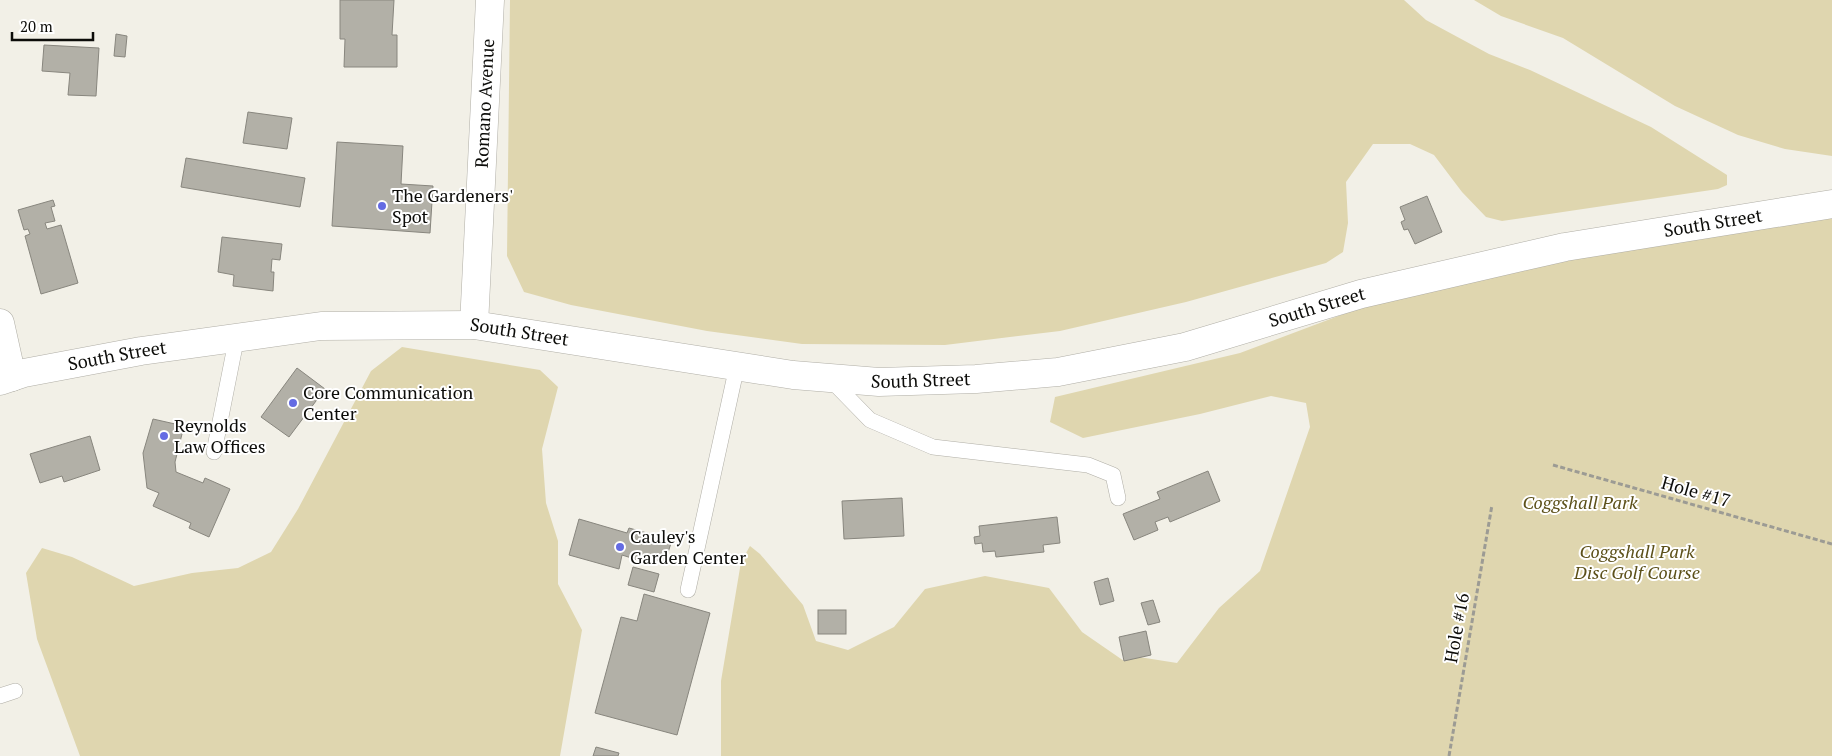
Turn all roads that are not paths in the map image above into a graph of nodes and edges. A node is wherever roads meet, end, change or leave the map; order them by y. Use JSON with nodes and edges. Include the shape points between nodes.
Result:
{"nodes":[{"id":1,"x":490,"y":0,"type":"edge"},
{"id":2,"x":1832,"y":204,"type":"edge"},
{"id":3,"x":0,"y":323,"type":"edge"},
{"id":4,"x":474,"y":325,"type":"junction"},
{"id":5,"x":237,"y":336,"type":"junction"},
{"id":6,"x":737,"y":366,"type":"junction"},
{"id":7,"x":829,"y":378,"type":"junction"},
{"id":8,"x":6,"y":379,"type":"edge"},
{"id":9,"x":214,"y":452,"type":"dead end"},
{"id":10,"x":1118,"y":498,"type":"dead end"},
{"id":11,"x":688,"y":590,"type":"dead end"},
{"id":12,"x":15,"y":691,"type":"dead end"},
{"id":13,"x":0,"y":696,"type":"edge"}],
"edges":[{"from":1,"to":4,"type":"main road","name":"Romano Avenue"},
{"from":2,"to":7,"type":"main road","name":"South Street","via":[[1566,247],[1361,294],[1185,347],[1058,372],[879,382]]},
{"from":3,"to":8,"type":"main road"},
{"from":4,"to":5,"type":"main road","name":"South Street","via":[[321,326]]},
{"from":4,"to":6,"type":"main road","name":"South Street"},
{"from":5,"to":8,"type":"main road","name":"South Street","via":[[141,351]]},
{"from":5,"to":9,"type":"lane"},
{"from":6,"to":7,"type":"main road","name":"South Street"},
{"from":6,"to":11,"type":"lane"},
{"from":7,"to":10,"type":"lane","via":[[870,420],[933,447],[1088,465],[1113,475]]},
{"from":12,"to":13,"type":"lane"}]}
